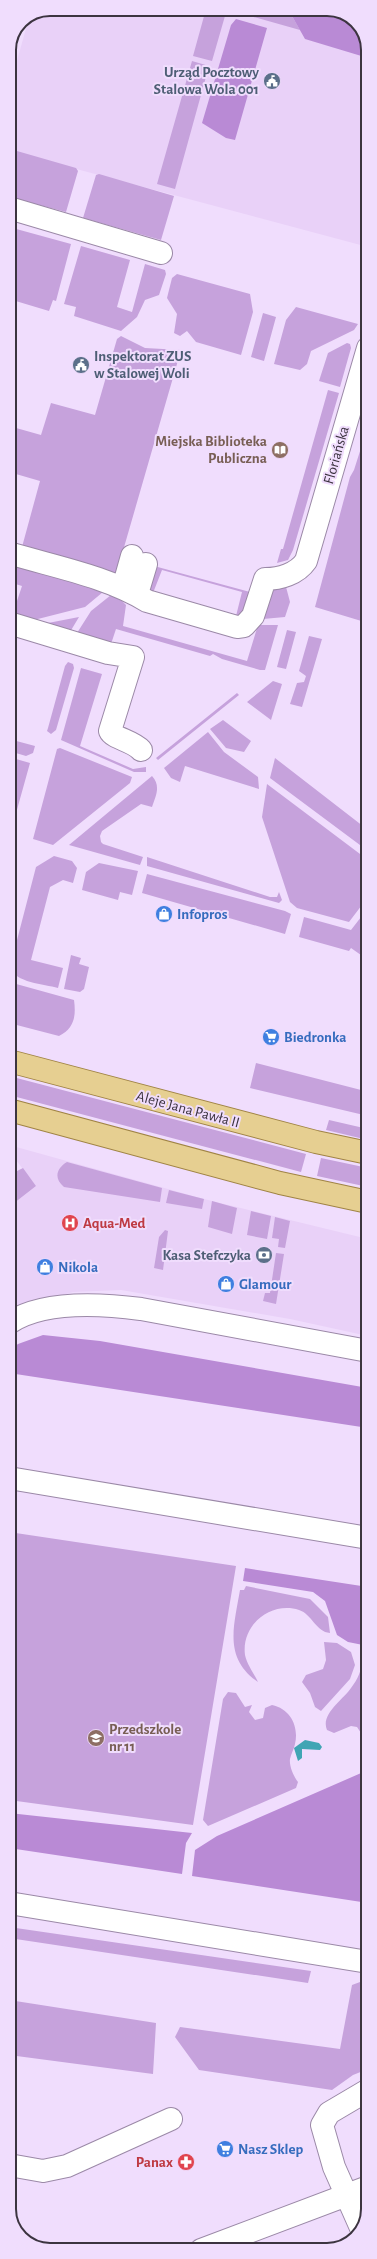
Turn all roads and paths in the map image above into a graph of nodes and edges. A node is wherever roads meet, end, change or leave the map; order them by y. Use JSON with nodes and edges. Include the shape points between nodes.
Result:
{"nodes":[{"id":1,"x":16,"y":210,"type":"edge"},
{"id":2,"x":161,"y":254,"type":"dead end"},
{"id":3,"x":361,"y":372,"type":"edge"},
{"id":4,"x":16,"y":555,"type":"edge"},
{"id":5,"x":139,"y":560,"type":"dead end"},
{"id":6,"x":130,"y":591,"type":"junction"},
{"id":7,"x":16,"y":625,"type":"edge"},
{"id":8,"x":141,"y":750,"type":"dead end"},
{"id":9,"x":16,"y":1063,"type":"edge"},
{"id":10,"x":16,"y":1112,"type":"edge"},
{"id":11,"x":361,"y":1151,"type":"edge"},
{"id":12,"x":361,"y":1200,"type":"edge"},
{"id":13,"x":16,"y":1321,"type":"edge"},
{"id":14,"x":361,"y":1350,"type":"edge"},
{"id":15,"x":16,"y":1479,"type":"edge"},
{"id":16,"x":361,"y":1537,"type":"edge"},
{"id":17,"x":16,"y":1904,"type":"edge"},
{"id":18,"x":361,"y":1961,"type":"edge"},
{"id":19,"x":361,"y":2094,"type":"edge"},
{"id":20,"x":171,"y":2118,"type":"dead end"},
{"id":21,"x":16,"y":2166,"type":"edge"},
{"id":22,"x":361,"y":2190,"type":"edge"},
{"id":23,"x":346,"y":2195,"type":"junction"},
{"id":24,"x":358,"y":2223,"type":"edge"},
{"id":25,"x":219,"y":2243,"type":"edge"}],
"edges":[{"from":1,"to":2,"type":"street"},
{"from":3,"to":6,"type":"street","name":"Floriańska","via":[[306,561],[299,570],[265,579],[250,621],[241,627],[147,601]]},
{"from":4,"to":6,"type":"street"},
{"from":5,"to":6,"type":"street"},
{"from":7,"to":8,"type":"street","via":[[108,653],[133,657],[110,731],[114,736],[132,742]]},
{"from":9,"to":11,"type":"main road","name":"Aleje Jana Pawła II"},
{"from":10,"to":12,"type":"main road","via":[[280,1183]]},
{"from":13,"to":14,"type":"street","via":[[40,1312],[68,1307],[106,1305],[149,1310]]},
{"from":15,"to":16,"type":"street"},
{"from":17,"to":18,"type":"street"},
{"from":19,"to":23,"type":"street","via":[[329,2113],[322,2125],[329,2153]]},
{"from":20,"to":21,"type":"street","via":[[67,2166],[43,2171]]},
{"from":22,"to":23,"type":"street"},
{"from":23,"to":24,"type":"street"},
{"from":23,"to":25,"type":"street"}]}
